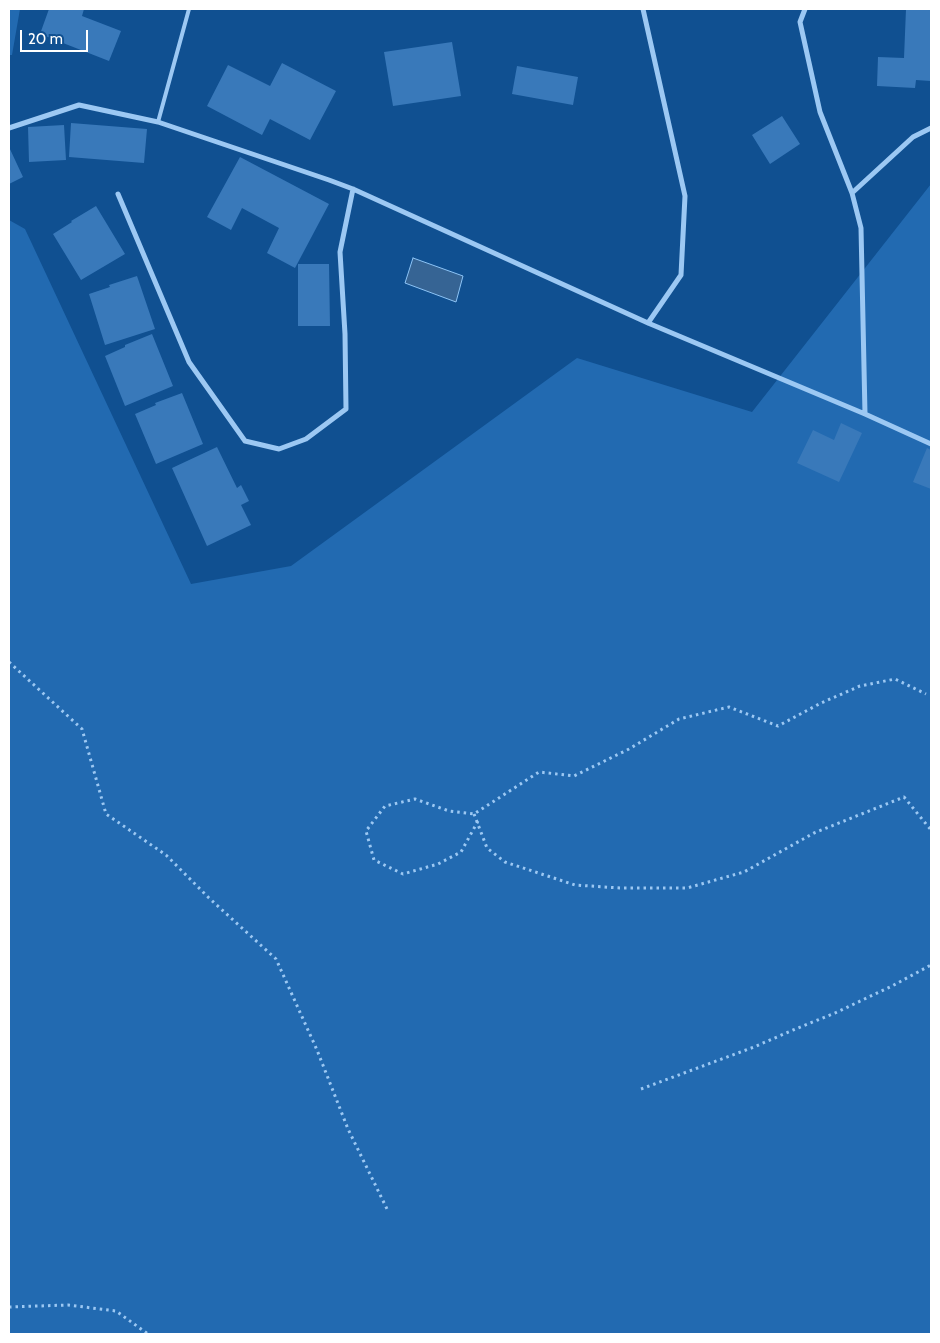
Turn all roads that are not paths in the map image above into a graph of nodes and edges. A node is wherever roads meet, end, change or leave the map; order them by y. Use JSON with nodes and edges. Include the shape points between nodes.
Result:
{"nodes":[{"id":1,"x":189,"y":9,"type":"edge"},
{"id":2,"x":643,"y":9,"type":"edge"},
{"id":3,"x":805,"y":9,"type":"edge"},
{"id":4,"x":158,"y":122,"type":"junction"},
{"id":5,"x":9,"y":128,"type":"edge"},
{"id":6,"x":931,"y":128,"type":"edge"},
{"id":7,"x":354,"y":189,"type":"junction"},
{"id":8,"x":852,"y":193,"type":"junction"},
{"id":9,"x":118,"y":194,"type":"dead end"},
{"id":10,"x":648,"y":323,"type":"junction"},
{"id":11,"x":865,"y":414,"type":"junction"},
{"id":12,"x":931,"y":444,"type":"edge"}],
"edges":[{"from":1,"to":4,"type":"lane"},
{"from":2,"to":10,"type":"street","via":[[685,196],[682,275]]},
{"from":3,"to":8,"type":"street","via":[[800,22],[820,112]]},
{"from":4,"to":5,"type":"street","via":[[79,105]]},
{"from":4,"to":7,"type":"street"},
{"from":6,"to":8,"type":"street","via":[[912,137]]},
{"from":7,"to":9,"type":"street","via":[[340,252],[346,408],[306,439],[279,449],[245,441],[189,362]]},
{"from":7,"to":10,"type":"street"},
{"from":8,"to":11,"type":"street","via":[[861,228]]},
{"from":10,"to":11,"type":"street"},
{"from":11,"to":12,"type":"street"}]}
